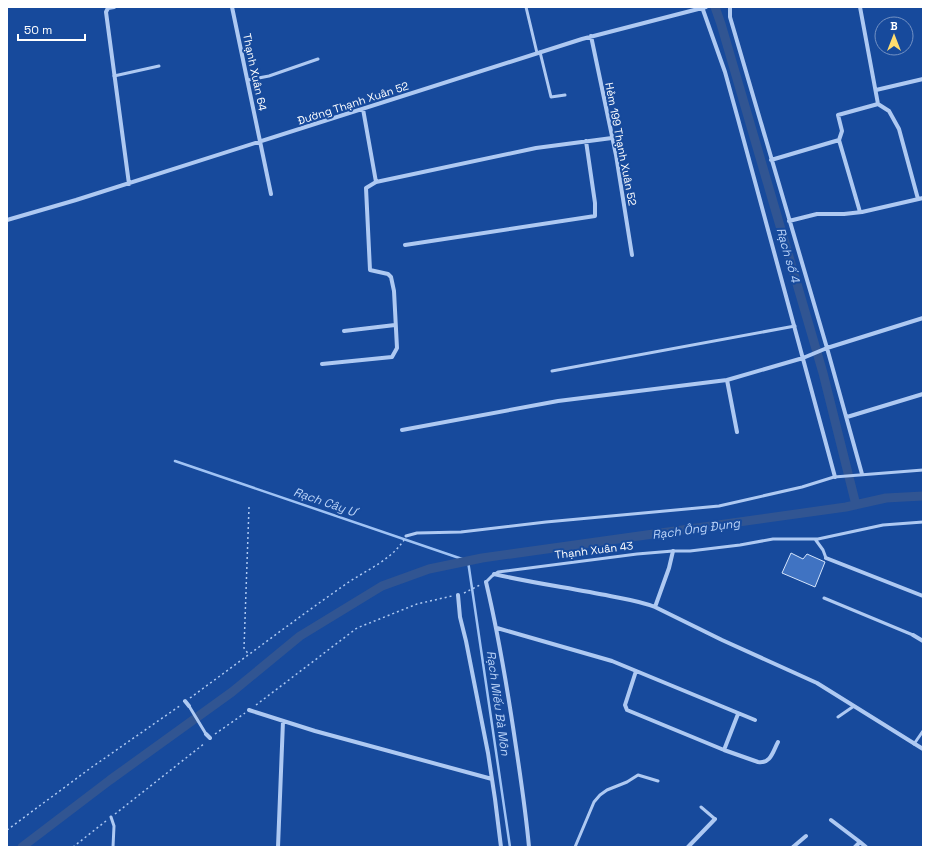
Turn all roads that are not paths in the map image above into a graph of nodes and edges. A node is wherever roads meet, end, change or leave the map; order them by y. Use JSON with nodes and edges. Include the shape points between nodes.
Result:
{"nodes":[{"id":1,"x":114,"y":7,"type":"edge"},
{"id":2,"x":232,"y":7,"type":"edge"},
{"id":3,"x":526,"y":7,"type":"edge"},
{"id":4,"x":703,"y":7,"type":"edge"},
{"id":5,"x":730,"y":7,"type":"edge"},
{"id":6,"x":860,"y":7,"type":"edge"},
{"id":7,"x":591,"y":36,"type":"junction"},
{"id":8,"x":538,"y":53,"type":"junction"},
{"id":9,"x":318,"y":59,"type":"dead end"},
{"id":10,"x":159,"y":66,"type":"dead end"},
{"id":11,"x":114,"y":76,"type":"junction"},
{"id":12,"x":923,"y":79,"type":"edge"},
{"id":13,"x":248,"y":80,"type":"junction"},
{"id":14,"x":876,"y":90,"type":"junction"},
{"id":15,"x":565,"y":95,"type":"dead end"},
{"id":16,"x":878,"y":104,"type":"junction"},
{"id":17,"x":363,"y":109,"type":"junction"},
{"id":18,"x":612,"y":138,"type":"junction"},
{"id":19,"x":839,"y":140,"type":"junction"},
{"id":20,"x":586,"y":141,"type":"junction"},
{"id":21,"x":260,"y":142,"type":"junction"},
{"id":22,"x":771,"y":160,"type":"junction"},
{"id":23,"x":376,"y":182,"type":"junction"},
{"id":24,"x":129,"y":184,"type":"junction"},
{"id":25,"x":271,"y":194,"type":"dead end"},
{"id":26,"x":921,"y":198,"type":"edge"},
{"id":27,"x":860,"y":212,"type":"junction"},
{"id":28,"x":7,"y":220,"type":"edge"},
{"id":29,"x":789,"y":221,"type":"junction"},
{"id":30,"x":404,"y":245,"type":"dead end"},
{"id":31,"x":632,"y":256,"type":"dead end"},
{"id":32,"x":923,"y":318,"type":"edge"},
{"id":33,"x":395,"y":325,"type":"junction"},
{"id":34,"x":795,"y":326,"type":"junction"},
{"id":35,"x":344,"y":331,"type":"dead end"},
{"id":36,"x":827,"y":348,"type":"junction"},
{"id":37,"x":804,"y":358,"type":"junction"},
{"id":38,"x":322,"y":364,"type":"dead end"},
{"id":39,"x":552,"y":371,"type":"dead end"},
{"id":40,"x":727,"y":380,"type":"junction"},
{"id":41,"x":923,"y":394,"type":"edge"},
{"id":42,"x":847,"y":418,"type":"junction"},
{"id":43,"x":402,"y":430,"type":"dead end"},
{"id":44,"x":737,"y":432,"type":"dead end"},
{"id":45,"x":923,"y":470,"type":"edge"},
{"id":46,"x":862,"y":474,"type":"junction"},
{"id":47,"x":836,"y":477,"type":"junction"},
{"id":48,"x":923,"y":522,"type":"edge"},
{"id":49,"x":406,"y":536,"type":"road end"},
{"id":50,"x":815,"y":539,"type":"junction"},
{"id":51,"x":673,"y":551,"type":"junction"},
{"id":52,"x":826,"y":558,"type":"joint"},
{"id":53,"x":494,"y":574,"type":"junction"},
{"id":54,"x":484,"y":583,"type":"joint"},
{"id":55,"x":460,"y":594,"type":"road end"},
{"id":56,"x":923,"y":596,"type":"edge"},
{"id":57,"x":824,"y":598,"type":"dead end"},
{"id":58,"x":655,"y":606,"type":"junction"},
{"id":59,"x":497,"y":628,"type":"junction"},
{"id":60,"x":913,"y":635,"type":"joint"},
{"id":61,"x":923,"y":640,"type":"edge"},
{"id":62,"x":636,"y":671,"type":"junction"},
{"id":63,"x":185,"y":701,"type":"road end"},
{"id":64,"x":189,"y":706,"type":"joint"},
{"id":65,"x":854,"y":706,"type":"junction"},
{"id":66,"x":249,"y":710,"type":"dead end"},
{"id":67,"x":738,"y":714,"type":"junction"},
{"id":68,"x":838,"y":717,"type":"dead end"},
{"id":69,"x":755,"y":720,"type":"dead end"},
{"id":70,"x":283,"y":721,"type":"junction"},
{"id":71,"x":923,"y":731,"type":"edge"},
{"id":72,"x":206,"y":734,"type":"joint"},
{"id":73,"x":210,"y":738,"type":"dead end"},
{"id":74,"x":778,"y":742,"type":"dead end"},
{"id":75,"x":914,"y":744,"type":"junction"},
{"id":76,"x":923,"y":749,"type":"edge"},
{"id":77,"x":724,"y":750,"type":"junction"},
{"id":78,"x":492,"y":779,"type":"junction"},
{"id":79,"x":658,"y":781,"type":"dead end"},
{"id":80,"x":701,"y":807,"type":"dead end"},
{"id":81,"x":111,"y":817,"type":"dead end"},
{"id":82,"x":715,"y":819,"type":"joint"},
{"id":83,"x":831,"y":820,"type":"dead end"},
{"id":84,"x":806,"y":836,"type":"dead end"},
{"id":85,"x":860,"y":842,"type":"junction"},
{"id":86,"x":113,"y":847,"type":"edge"},
{"id":87,"x":278,"y":847,"type":"edge"},
{"id":88,"x":501,"y":847,"type":"edge"},
{"id":89,"x":529,"y":847,"type":"edge"},
{"id":90,"x":575,"y":847,"type":"edge"},
{"id":91,"x":688,"y":847,"type":"edge"},
{"id":92,"x":793,"y":847,"type":"edge"},
{"id":93,"x":855,"y":847,"type":"edge"},
{"id":94,"x":866,"y":847,"type":"edge"}],
"edges":[{"from":1,"to":11,"type":"street","via":[[108,8],[106,12]]},
{"from":2,"to":13,"type":"street","name":"Thạnh Xuân 64"},
{"from":3,"to":8,"type":"lane"},
{"from":4,"to":7,"type":"street","name":"Đường Thạnh Xuân 52"},
{"from":4,"to":34,"type":"street","via":[[725,72]]},
{"from":5,"to":22,"type":"street","via":[[730,17]]},
{"from":6,"to":14,"type":"street"},
{"from":7,"to":8,"type":"street","name":"Đường Thạnh Xuân 52"},
{"from":7,"to":18,"type":"street","name":"Hẻm 199 Thạnh Xuân 52"},
{"from":8,"to":15,"type":"lane","via":[[551,97]]},
{"from":8,"to":17,"type":"street","name":"Đường Thạnh Xuân 52"},
{"from":9,"to":13,"type":"lane","via":[[269,76]]},
{"from":10,"to":11,"type":"lane"},
{"from":11,"to":24,"type":"street"},
{"from":12,"to":14,"type":"street"},
{"from":13,"to":21,"type":"street","name":"Thạnh Xuân 64"},
{"from":14,"to":16,"type":"street"},
{"from":16,"to":19,"type":"street","via":[[838,115],[842,131]]},
{"from":16,"to":26,"type":"street","via":[[889,111],[899,129]]},
{"from":17,"to":21,"type":"street","name":"Đường Thạnh Xuân 52"},
{"from":17,"to":23,"type":"street"},
{"from":18,"to":20,"type":"street"},
{"from":18,"to":31,"type":"street","name":"Hẻm 199 Thạnh Xuân 52"},
{"from":19,"to":22,"type":"street"},
{"from":19,"to":27,"type":"street"},
{"from":20,"to":23,"type":"street","via":[[536,148]]},
{"from":20,"to":30,"type":"street","via":[[595,216]]},
{"from":21,"to":24,"type":"street","name":"Đường Thạnh Xuân 52"},
{"from":21,"to":25,"type":"street","name":"Thạnh Xuân 64"},
{"from":22,"to":29,"type":"street"},
{"from":23,"to":33,"type":"street","via":[[366,188],[370,270],[391,277]]},
{"from":24,"to":28,"type":"street","name":"Đường Thạnh Xuân 52"},
{"from":26,"to":27,"type":"street"},
{"from":27,"to":29,"type":"street","via":[[817,214]]},
{"from":29,"to":36,"type":"street"},
{"from":32,"to":36,"type":"street"},
{"from":33,"to":35,"type":"street"},
{"from":33,"to":38,"type":"street","via":[[397,348],[392,357]]},
{"from":34,"to":37,"type":"street"},
{"from":34,"to":39,"type":"lane"},
{"from":36,"to":37,"type":"street"},
{"from":36,"to":42,"type":"street"},
{"from":37,"to":40,"type":"street"},
{"from":37,"to":47,"type":"street"},
{"from":40,"to":43,"type":"street","via":[[558,401]]},
{"from":40,"to":44,"type":"street"},
{"from":41,"to":42,"type":"street"},
{"from":42,"to":46,"type":"street"},
{"from":45,"to":46,"type":"lane"},
{"from":46,"to":47,"type":"lane"},
{"from":47,"to":49,"type":"lane","via":[[720,506]]},
{"from":48,"to":50,"type":"lane","name":"Thạnh Xuân 43","via":[[883,525]]},
{"from":50,"to":51,"type":"lane","name":"Thạnh Xuân 43","via":[[772,539],[740,545]]},
{"from":50,"to":52,"type":"lane"},
{"from":51,"to":53,"type":"lane","name":"Thạnh Xuân 43","via":[[555,564]]},
{"from":51,"to":58,"type":"street","via":[[670,568]]},
{"from":52,"to":56,"type":"street"},
{"from":53,"to":54,"type":"lane"},
{"from":53,"to":58,"type":"street"},
{"from":54,"to":59,"type":"street"},
{"from":55,"to":78,"type":"street","via":[[460,617]]},
{"from":57,"to":60,"type":"lane"},
{"from":58,"to":65,"type":"street","via":[[817,683]]},
{"from":59,"to":62,"type":"street","via":[[612,661]]},
{"from":59,"to":89,"type":"street"},
{"from":60,"to":61,"type":"street"},
{"from":62,"to":67,"type":"street"},
{"from":62,"to":77,"type":"street","via":[[625,705],[627,710]]},
{"from":63,"to":64,"type":"street"},
{"from":64,"to":72,"type":"lane"},
{"from":65,"to":68,"type":"lane"},
{"from":65,"to":75,"type":"street"},
{"from":66,"to":70,"type":"street"},
{"from":67,"to":69,"type":"street"},
{"from":67,"to":77,"type":"street"},
{"from":70,"to":78,"type":"street"},
{"from":70,"to":87,"type":"street"},
{"from":71,"to":75,"type":"lane"},
{"from":72,"to":73,"type":"street"},
{"from":74,"to":77,"type":"street","via":[[769,760],[763,763]]},
{"from":75,"to":76,"type":"street"},
{"from":78,"to":88,"type":"street"},
{"from":79,"to":90,"type":"lane","via":[[638,775],[606,790],[594,802]]},
{"from":80,"to":82,"type":"lane"},
{"from":81,"to":86,"type":"lane","via":[[114,826]]},
{"from":82,"to":91,"type":"street"},
{"from":83,"to":85,"type":"street"},
{"from":84,"to":92,"type":"street"},
{"from":85,"to":93,"type":"street"},
{"from":85,"to":94,"type":"street"}]}
